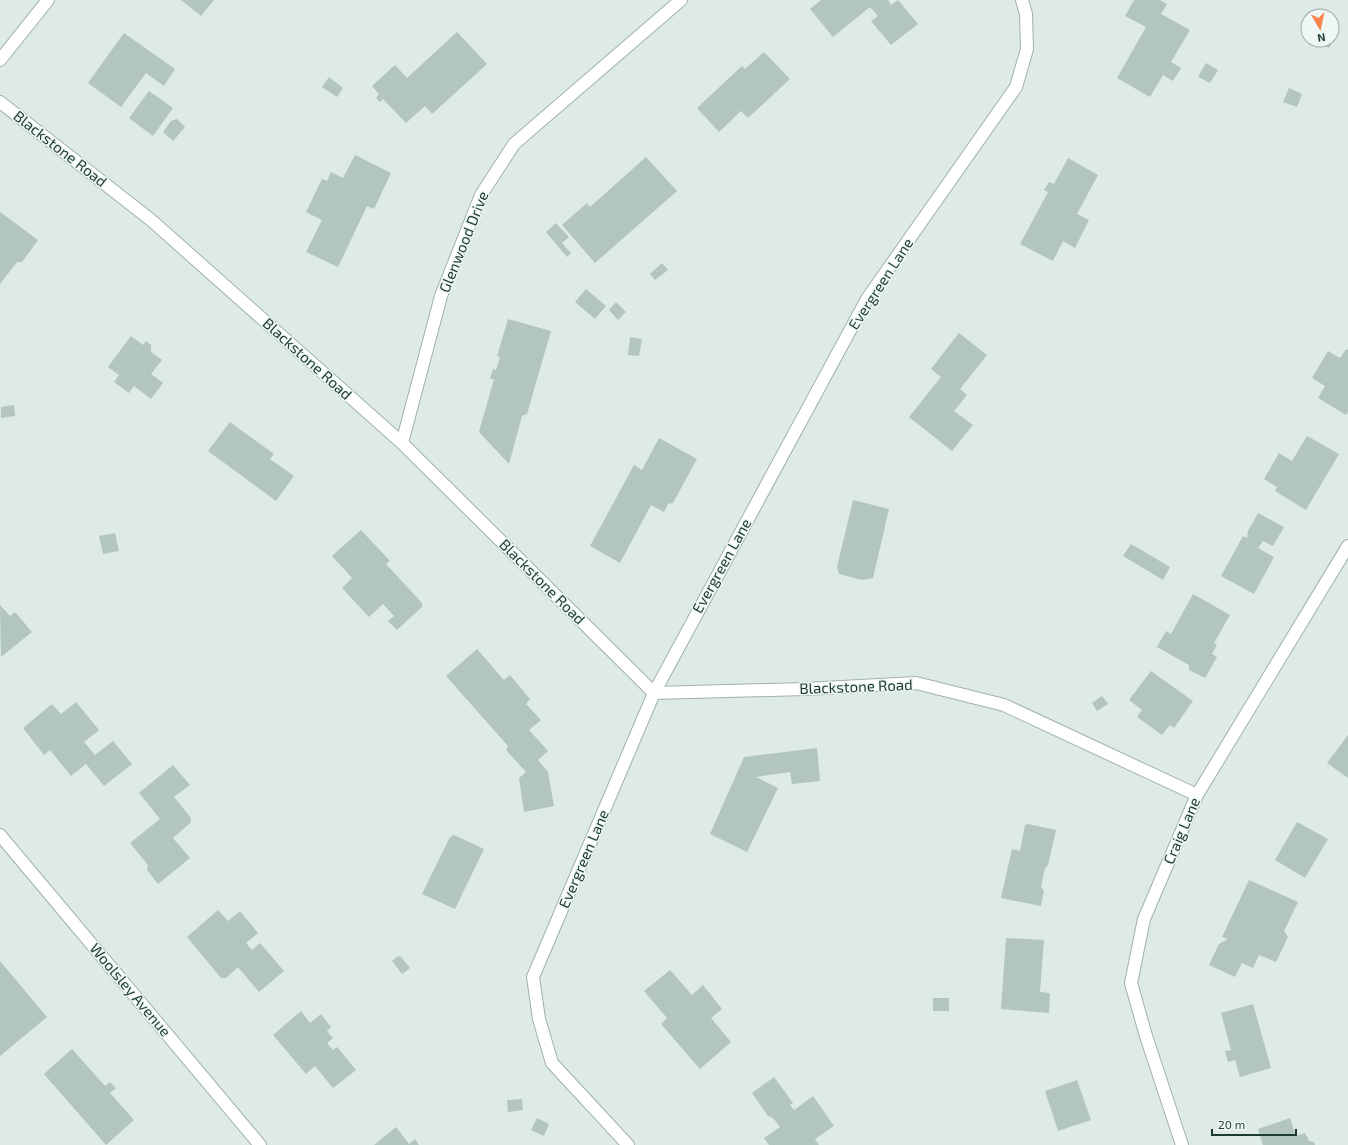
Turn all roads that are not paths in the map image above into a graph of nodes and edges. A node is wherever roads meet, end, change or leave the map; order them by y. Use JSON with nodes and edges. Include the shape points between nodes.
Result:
{"nodes":[{"id":1,"x":48,"y":0,"type":"edge"},
{"id":2,"x":682,"y":0,"type":"edge"},
{"id":3,"x":1022,"y":0,"type":"edge"},
{"id":4,"x":0,"y":60,"type":"edge"},
{"id":5,"x":0,"y":102,"type":"edge"},
{"id":6,"x":402,"y":443,"type":"junction"},
{"id":7,"x":1348,"y":546,"type":"edge"},
{"id":8,"x":654,"y":693,"type":"junction"},
{"id":9,"x":1197,"y":795,"type":"junction"},
{"id":10,"x":1,"y":840,"type":"edge"},
{"id":11,"x":260,"y":1145,"type":"edge"},
{"id":12,"x":628,"y":1145,"type":"edge"},
{"id":13,"x":1182,"y":1145,"type":"edge"}],
"edges":[{"from":1,"to":4,"type":"street"},
{"from":2,"to":6,"type":"street","name":"Glenwood Drive","via":[[514,144],[481,195],[441,296]]},
{"from":3,"to":8,"type":"street","name":"Evergreen Lane","via":[[1026,14],[1027,49],[1016,87],[867,299]]},
{"from":5,"to":6,"type":"street","name":"Blackstone Road","via":[[151,220]]},
{"from":6,"to":8,"type":"street","name":"Blackstone Road"},
{"from":7,"to":9,"type":"street","name":"Craig Lane"},
{"from":8,"to":9,"type":"street","name":"Blackstone Road","via":[[916,683],[1004,705]]},
{"from":8,"to":12,"type":"street","name":"Evergreen Lane","via":[[534,977],[539,1019],[552,1062]]},
{"from":9,"to":13,"type":"street","name":"Craig Lane","via":[[1144,919],[1131,983]]},
{"from":10,"to":11,"type":"street","name":"Woolsley Avenue"}]}
